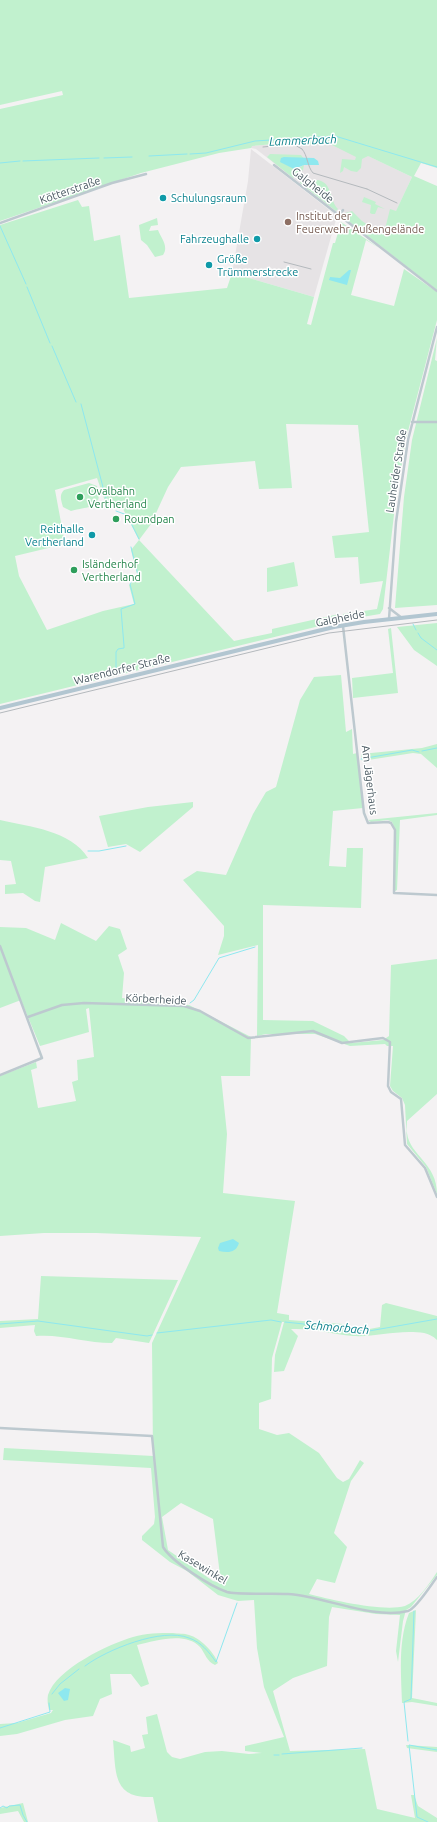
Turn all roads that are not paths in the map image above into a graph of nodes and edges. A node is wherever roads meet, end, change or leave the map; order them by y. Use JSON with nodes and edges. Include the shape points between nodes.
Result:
{"nodes":[{"id":1,"x":274,"y":165,"type":"dead end"},
{"id":2,"x":146,"y":174,"type":"dead end"},
{"id":3,"x":343,"y":210,"type":"dead end"},
{"id":4,"x":339,"y":216,"type":"junction"},
{"id":5,"x":0,"y":223,"type":"edge"},
{"id":6,"x":437,"y":291,"type":"edge"},
{"id":7,"x":437,"y":327,"type":"edge"},
{"id":8,"x":412,"y":422,"type":"junction"},
{"id":9,"x":437,"y":422,"type":"edge"},
{"id":10,"x":389,"y":607,"type":"junction"},
{"id":11,"x":437,"y":614,"type":"edge"},
{"id":12,"x":402,"y":618,"type":"junction"},
{"id":13,"x":389,"y":619,"type":"junction"},
{"id":14,"x":343,"y":626,"type":"junction"},
{"id":15,"x":248,"y":648,"type":"joint"},
{"id":16,"x":0,"y":708,"type":"edge"},
{"id":17,"x":437,"y":894,"type":"edge"},
{"id":18,"x":0,"y":946,"type":"edge"},
{"id":19,"x":28,"y":1017,"type":"junction"},
{"id":20,"x":0,"y":1075,"type":"edge"},
{"id":21,"x":437,"y":1197,"type":"edge"},
{"id":22,"x":0,"y":1428,"type":"edge"},
{"id":23,"x":437,"y":1577,"type":"edge"}],
"edges":[{"from":1,"to":4,"type":"street","name":"Galgheide"},
{"from":2,"to":5,"type":"street","name":"Kötterstraße","via":[[112,183]]},
{"from":3,"to":4,"type":"street"},
{"from":4,"to":6,"type":"street","name":"Galgheide"},
{"from":7,"to":8,"type":"street","name":"Lauheider Straße"},
{"from":8,"to":9,"type":"street"},
{"from":8,"to":10,"type":"street","name":"Lauheider Straße","via":[[398,506]]},
{"from":10,"to":12,"type":"street"},
{"from":10,"to":13,"type":"street","name":"Lauheider Straße"},
{"from":11,"to":12,"type":"main road","name":"Galgheide"},
{"from":12,"to":13,"type":"main road","name":"Galgheide"},
{"from":13,"to":14,"type":"main road","name":"Galgheide"},
{"from":14,"to":15,"type":"main road","name":"Galgheide"},
{"from":14,"to":17,"type":"street","name":"Am Jägerhaus","via":[[364,813],[368,823],[388,822],[395,830],[394,893]]},
{"from":15,"to":16,"type":"main road","name":"Warendorfer Straße"},
{"from":18,"to":19,"type":"street"},
{"from":19,"to":20,"type":"street","via":[[42,1058]]},
{"from":19,"to":21,"type":"street","name":"Körberheide","via":[[62,1006],[84,1003],[184,1006],[200,1011],[248,1038],[313,1031],[342,1043],[383,1038],[390,1042],[388,1086],[391,1092],[401,1099],[405,1145],[425,1168]]},
{"from":22,"to":23,"type":"street","name":"Kasewinkel","via":[[152,1436],[163,1547],[169,1556],[229,1592],[300,1595],[376,1611],[408,1611],[415,1607]]}]}
